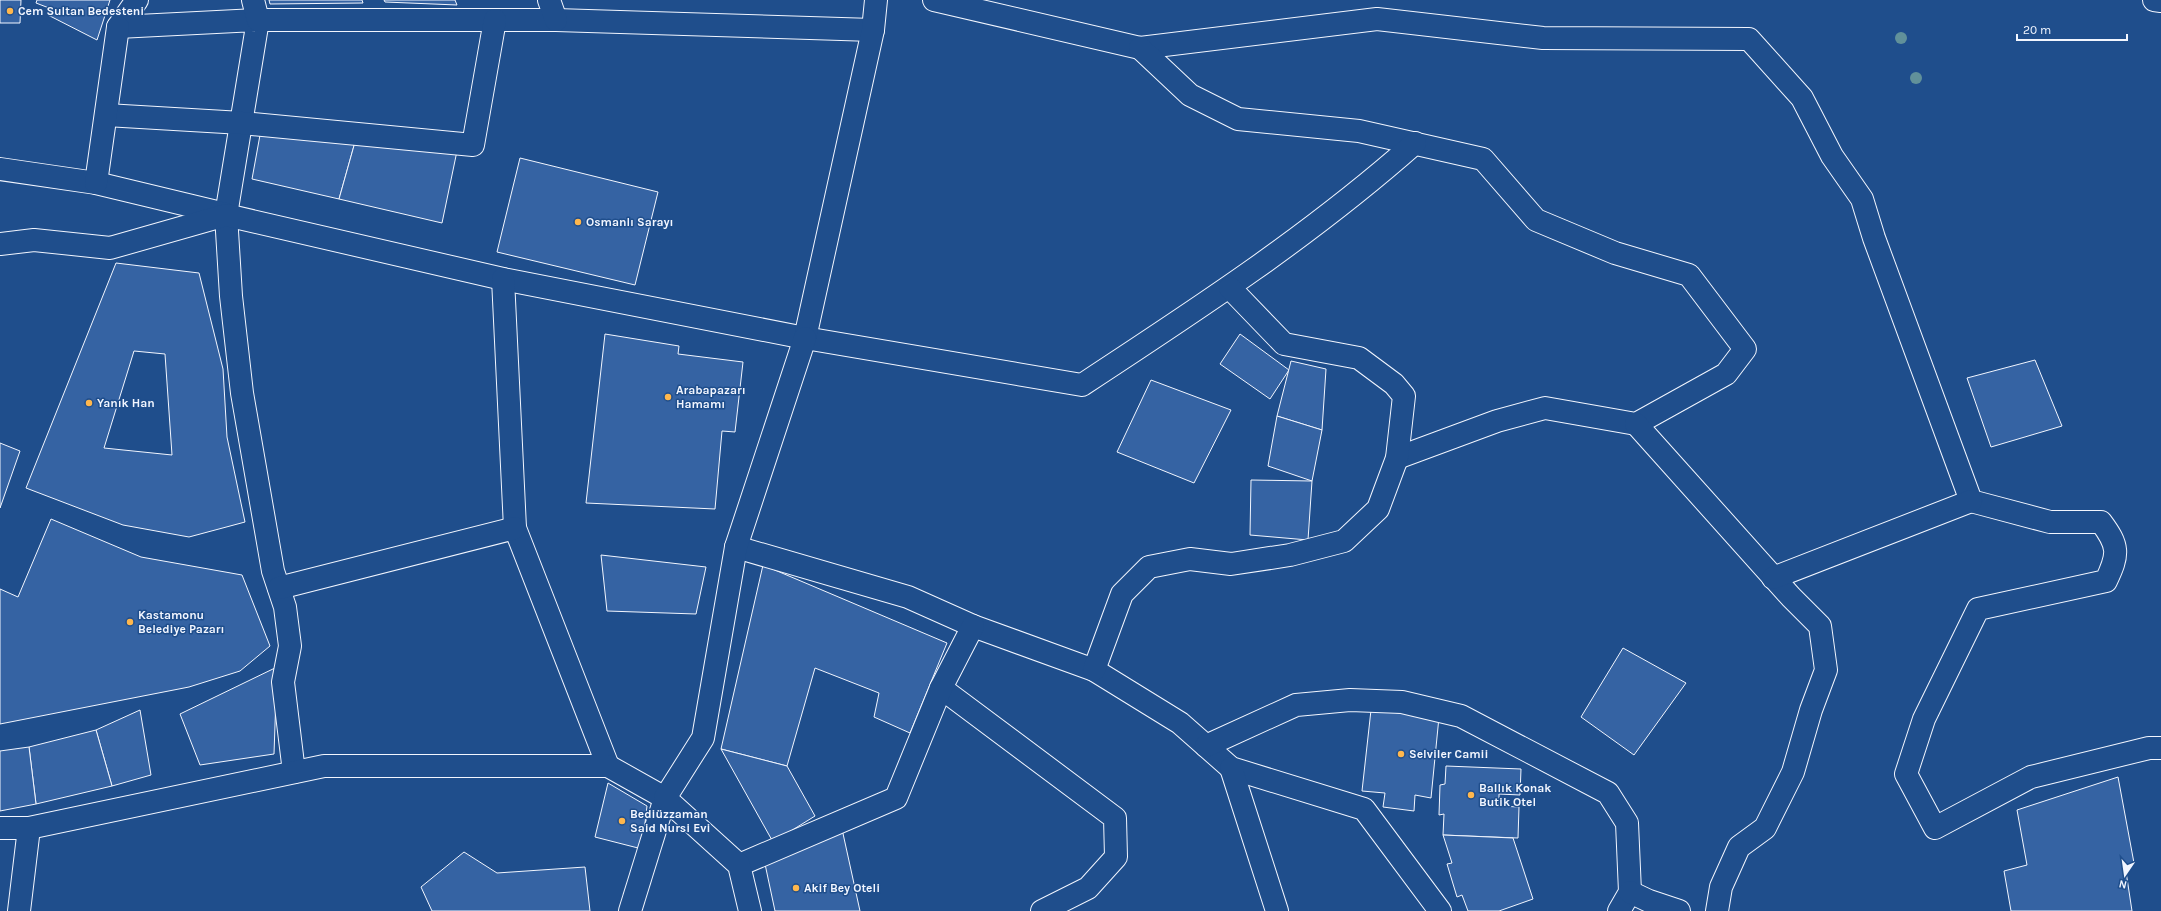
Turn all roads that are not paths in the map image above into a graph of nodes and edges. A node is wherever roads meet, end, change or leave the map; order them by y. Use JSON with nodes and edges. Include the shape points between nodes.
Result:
{"nodes":[{"id":1,"x":137,"y":0,"type":"edge"},
{"id":2,"x":876,"y":0,"type":"edge"},
{"id":3,"x":934,"y":0,"type":"edge"},
{"id":4,"x":2154,"y":0,"type":"edge"},
{"id":5,"x":2161,"y":1,"type":"edge"},
{"id":6,"x":1002,"y":8,"type":"edge"},
{"id":7,"x":255,"y":10,"type":"edge"},
{"id":8,"x":553,"y":10,"type":"edge"},
{"id":9,"x":495,"y":20,"type":"junction"},
{"id":10,"x":118,"y":26,"type":"junction"},
{"id":11,"x":873,"y":30,"type":"junction"},
{"id":12,"x":1140,"y":48,"type":"junction"},
{"id":13,"x":106,"y":115,"type":"junction"},
{"id":14,"x":242,"y":124,"type":"junction"},
{"id":15,"x":1415,"y":143,"type":"junction"},
{"id":16,"x":0,"y":169,"type":"edge"},
{"id":17,"x":96,"y":183,"type":"junction"},
{"id":18,"x":226,"y":215,"type":"junction"},
{"id":19,"x":0,"y":244,"type":"edge"},
{"id":20,"x":503,"y":279,"type":"junction"},
{"id":21,"x":1230,"y":288,"type":"junction"},
{"id":22,"x":805,"y":338,"type":"junction"},
{"id":23,"x":1636,"y":424,"type":"junction"},
{"id":24,"x":1397,"y":458,"type":"junction"},
{"id":25,"x":1971,"y":501,"type":"junction"},
{"id":26,"x":515,"y":528,"type":"junction"},
{"id":27,"x":736,"y":547,"type":"junction"},
{"id":28,"x":1773,"y":578,"type":"junction"},
{"id":29,"x":279,"y":588,"type":"junction"},
{"id":30,"x":973,"y":626,"type":"junction"},
{"id":31,"x":1094,"y":670,"type":"junction"},
{"id":32,"x":941,"y":688,"type":"junction"},
{"id":33,"x":1206,"y":746,"type":"junction"},
{"id":34,"x":2161,"y":748,"type":"edge"},
{"id":35,"x":608,"y":766,"type":"junction"},
{"id":36,"x":1231,"y":768,"type":"junction"},
{"id":37,"x":294,"y":772,"type":"junction"},
{"id":38,"x":665,"y":798,"type":"junction"},
{"id":39,"x":0,"y":828,"type":"edge"},
{"id":40,"x":29,"y":828,"type":"junction"},
{"id":41,"x":739,"y":865,"type":"junction"},
{"id":42,"x":1630,"y":892,"type":"junction"},
{"id":43,"x":19,"y":911,"type":"edge"},
{"id":44,"x":630,"y":911,"type":"edge"},
{"id":45,"x":750,"y":911,"type":"edge"},
{"id":46,"x":1042,"y":911,"type":"edge"},
{"id":47,"x":1277,"y":911,"type":"edge"},
{"id":48,"x":1440,"y":911,"type":"edge"},
{"id":49,"x":1619,"y":911,"type":"edge"},
{"id":50,"x":1679,"y":911,"type":"edge"},
{"id":51,"x":1716,"y":911,"type":"edge"}],
"edges":[{"from":1,"to":10,"type":"street"},
{"from":2,"to":11,"type":"street"},
{"from":3,"to":6,"type":"street"},
{"from":4,"to":5,"type":"street"},
{"from":6,"to":12,"type":"street"},
{"from":7,"to":9,"type":"street"},
{"from":7,"to":10,"type":"street"},
{"from":7,"to":14,"type":"street"},
{"from":8,"to":9,"type":"street"},
{"from":8,"to":11,"type":"street"},
{"from":9,"to":14,"type":"street","via":[[473,145]]},
{"from":10,"to":13,"type":"street"},
{"from":11,"to":22,"type":"street"},
{"from":12,"to":15,"type":"street","via":[[1190,95],[1238,119],[1359,131]]},
{"from":12,"to":25,"type":"street","via":[[1377,19],[1543,38],[1748,39],[1802,98],[1832,156],[1862,199]]},
{"from":13,"to":14,"type":"street"},
{"from":13,"to":17,"type":"street"},
{"from":14,"to":18,"type":"street"},
{"from":15,"to":21,"type":"street","via":[[1369,183]]},
{"from":15,"to":23,"type":"street","via":[[1483,159],[1536,220],[1614,253],[1689,276],[1745,349],[1726,374]]},
{"from":16,"to":17,"type":"street"},
{"from":17,"to":18,"type":"street"},
{"from":18,"to":19,"type":"street","via":[[110,248],[34,240]]},
{"from":18,"to":20,"type":"street"},
{"from":18,"to":29,"type":"street","via":[[231,296],[242,393],[258,495],[273,571]]},
{"from":20,"to":22,"type":"street"},
{"from":20,"to":26,"type":"street"},
{"from":21,"to":22,"type":"street","via":[[1082,385]]},
{"from":21,"to":24,"type":"street","via":[[1284,344],[1359,358],[1394,384],[1404,396]]},
{"from":22,"to":27,"type":"street"},
{"from":23,"to":24,"type":"street","via":[[1545,408],[1497,422]]},
{"from":23,"to":28,"type":"street"},
{"from":24,"to":31,"type":"street","via":[[1378,509],[1344,541],[1290,555],[1231,564],[1190,559],[1149,567],[1122,594]]},
{"from":25,"to":28,"type":"street"},
{"from":25,"to":34,"type":"street","via":[[2050,522],[2101,522],[2114,539],[2116,561],[2106,581],[1978,609],[1924,719],[1906,774],[1935,828],[2030,777],[2149,748]]},
{"from":26,"to":29,"type":"street"},
{"from":26,"to":35,"type":"street"},
{"from":27,"to":30,"type":"street","via":[[908,597]]},
{"from":27,"to":38,"type":"street","via":[[703,738]]},
{"from":28,"to":51,"type":"street","via":[[1820,626],[1826,670],[1793,772],[1765,828],[1739,847],[1721,886]]},
{"from":29,"to":37,"type":"street","via":[[285,607],[290,646],[283,682]]},
{"from":30,"to":31,"type":"street"},
{"from":30,"to":32,"type":"street"},
{"from":31,"to":33,"type":"street","via":[[1180,723]]},
{"from":32,"to":41,"type":"street","via":[[896,798]]},
{"from":32,"to":46,"type":"street","via":[[1115,818],[1116,857],[1088,888]]},
{"from":33,"to":36,"type":"street"},
{"from":33,"to":42,"type":"street","via":[[1296,705],[1350,700],[1402,702],[1461,716],[1608,793],[1627,823]]},
{"from":35,"to":37,"type":"street","via":[[324,766]]},
{"from":35,"to":38,"type":"street"},
{"from":36,"to":47,"type":"street"},
{"from":36,"to":48,"type":"street","via":[[1364,809]]},
{"from":37,"to":40,"type":"street"},
{"from":38,"to":41,"type":"street"},
{"from":38,"to":44,"type":"street"},
{"from":39,"to":40,"type":"street"},
{"from":40,"to":43,"type":"street"},
{"from":41,"to":45,"type":"street"},
{"from":42,"to":49,"type":"street"},
{"from":42,"to":50,"type":"street"}]}
